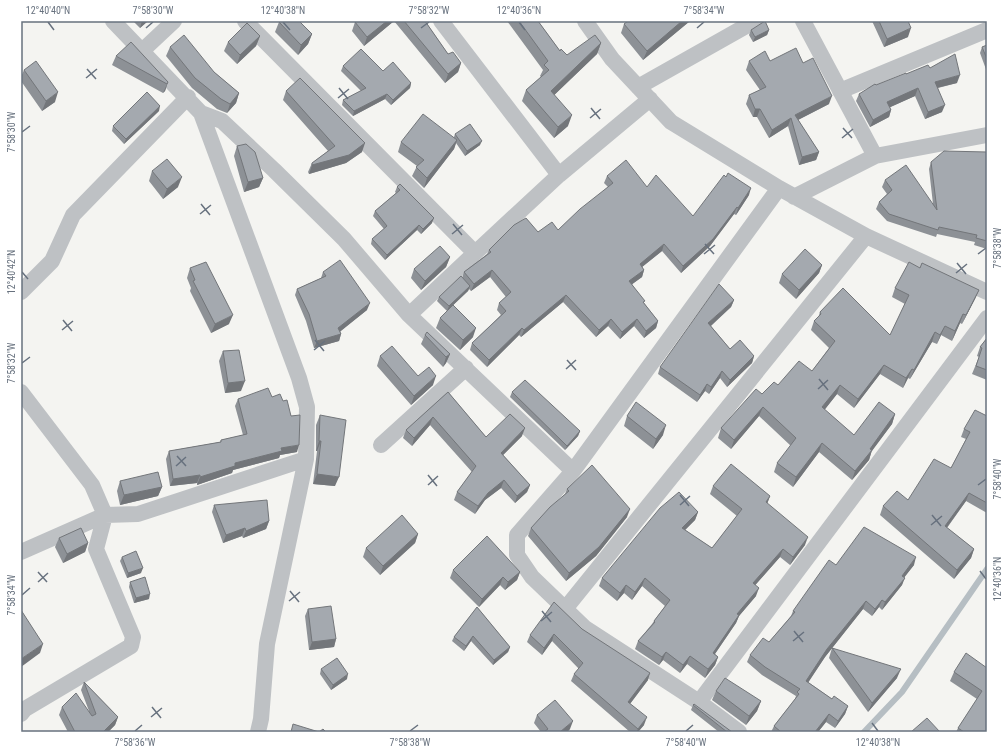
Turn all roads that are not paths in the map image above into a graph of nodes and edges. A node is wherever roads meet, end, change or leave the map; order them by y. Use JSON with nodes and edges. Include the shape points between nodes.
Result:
{"nodes":[{"id":1,"x":113,"y":21,"type":"edge"},
{"id":2,"x":174,"y":21,"type":"edge"},
{"id":3,"x":245,"y":21,"type":"edge"},
{"id":4,"x":441,"y":21,"type":"edge"},
{"id":5,"x":585,"y":21,"type":"edge"},
{"id":6,"x":755,"y":21,"type":"edge"},
{"id":7,"x":803,"y":21,"type":"edge"},
{"id":8,"x":987,"y":30,"type":"edge"},
{"id":9,"x":142,"y":51,"type":"junction"},
{"id":10,"x":638,"y":87,"type":"junction"},
{"id":11,"x":840,"y":91,"type":"junction"},
{"id":12,"x":188,"y":97,"type":"junction"},
{"id":13,"x":650,"y":100,"type":"junction"},
{"id":14,"x":201,"y":113,"type":"junction"},
{"id":15,"x":987,"y":135,"type":"edge"},
{"id":16,"x":875,"y":156,"type":"junction"},
{"id":17,"x":559,"y":175,"type":"junction"},
{"id":18,"x":779,"y":188,"type":"junction"},
{"id":19,"x":794,"y":197,"type":"junction"},
{"id":20,"x":866,"y":236,"type":"junction"},
{"id":21,"x":475,"y":253,"type":"junction"},
{"id":22,"x":21,"y":292,"type":"edge"},
{"id":23,"x":987,"y":292,"type":"edge"},
{"id":24,"x":409,"y":315,"type":"junction"},
{"id":25,"x":987,"y":318,"type":"edge"},
{"id":26,"x":466,"y":368,"type":"junction"},
{"id":27,"x":21,"y":392,"type":"edge"},
{"id":28,"x":381,"y":444,"type":"dead end"},
{"id":29,"x":306,"y":459,"type":"junction"},
{"id":30,"x":573,"y":471,"type":"junction"},
{"id":31,"x":105,"y":515,"type":"junction"},
{"id":32,"x":21,"y":552,"type":"edge"},
{"id":33,"x":565,"y":609,"type":"junction"},
{"id":34,"x":699,"y":702,"type":"junction"},
{"id":35,"x":21,"y":714,"type":"edge"},
{"id":36,"x":258,"y":732,"type":"edge"},
{"id":37,"x":738,"y":732,"type":"edge"}],
"edges":[{"from":1,"to":9,"type":"street"},
{"from":2,"to":9,"type":"street"},
{"from":3,"to":21,"type":"street"},
{"from":4,"to":17,"type":"street"},
{"from":5,"to":10,"type":"street","via":[[612,59]]},
{"from":6,"to":10,"type":"street"},
{"from":7,"to":11,"type":"street"},
{"from":8,"to":11,"type":"street"},
{"from":9,"to":12,"type":"street"},
{"from":10,"to":13,"type":"street"},
{"from":11,"to":16,"type":"street"},
{"from":12,"to":14,"type":"street"},
{"from":12,"to":22,"type":"street","via":[[73,215],[52,261]]},
{"from":13,"to":17,"type":"street"},
{"from":13,"to":18,"type":"street","via":[[671,122]]},
{"from":14,"to":24,"type":"street","via":[[222,121],[274,170],[344,239]]},
{"from":14,"to":29,"type":"street","via":[[299,378],[307,408]]},
{"from":15,"to":16,"type":"street"},
{"from":16,"to":19,"type":"street"},
{"from":17,"to":21,"type":"street"},
{"from":18,"to":19,"type":"street"},
{"from":18,"to":30,"type":"street"},
{"from":19,"to":20,"type":"street"},
{"from":20,"to":23,"type":"street"},
{"from":20,"to":33,"type":"street"},
{"from":21,"to":24,"type":"street"},
{"from":24,"to":26,"type":"street"},
{"from":25,"to":34,"type":"street"},
{"from":26,"to":28,"type":"street"},
{"from":26,"to":30,"type":"street"},
{"from":27,"to":31,"type":"street","via":[[92,485]]},
{"from":29,"to":31,"type":"street","via":[[138,514]]},
{"from":29,"to":36,"type":"street","via":[[303,483],[267,644]]},
{"from":30,"to":33,"type":"street","via":[[517,535],[517,555],[532,577]]},
{"from":31,"to":32,"type":"street"},
{"from":31,"to":35,"type":"street","via":[[96,548],[132,637],[131,646]]},
{"from":33,"to":34,"type":"street","via":[[585,628]]},
{"from":34,"to":37,"type":"street"}]}
